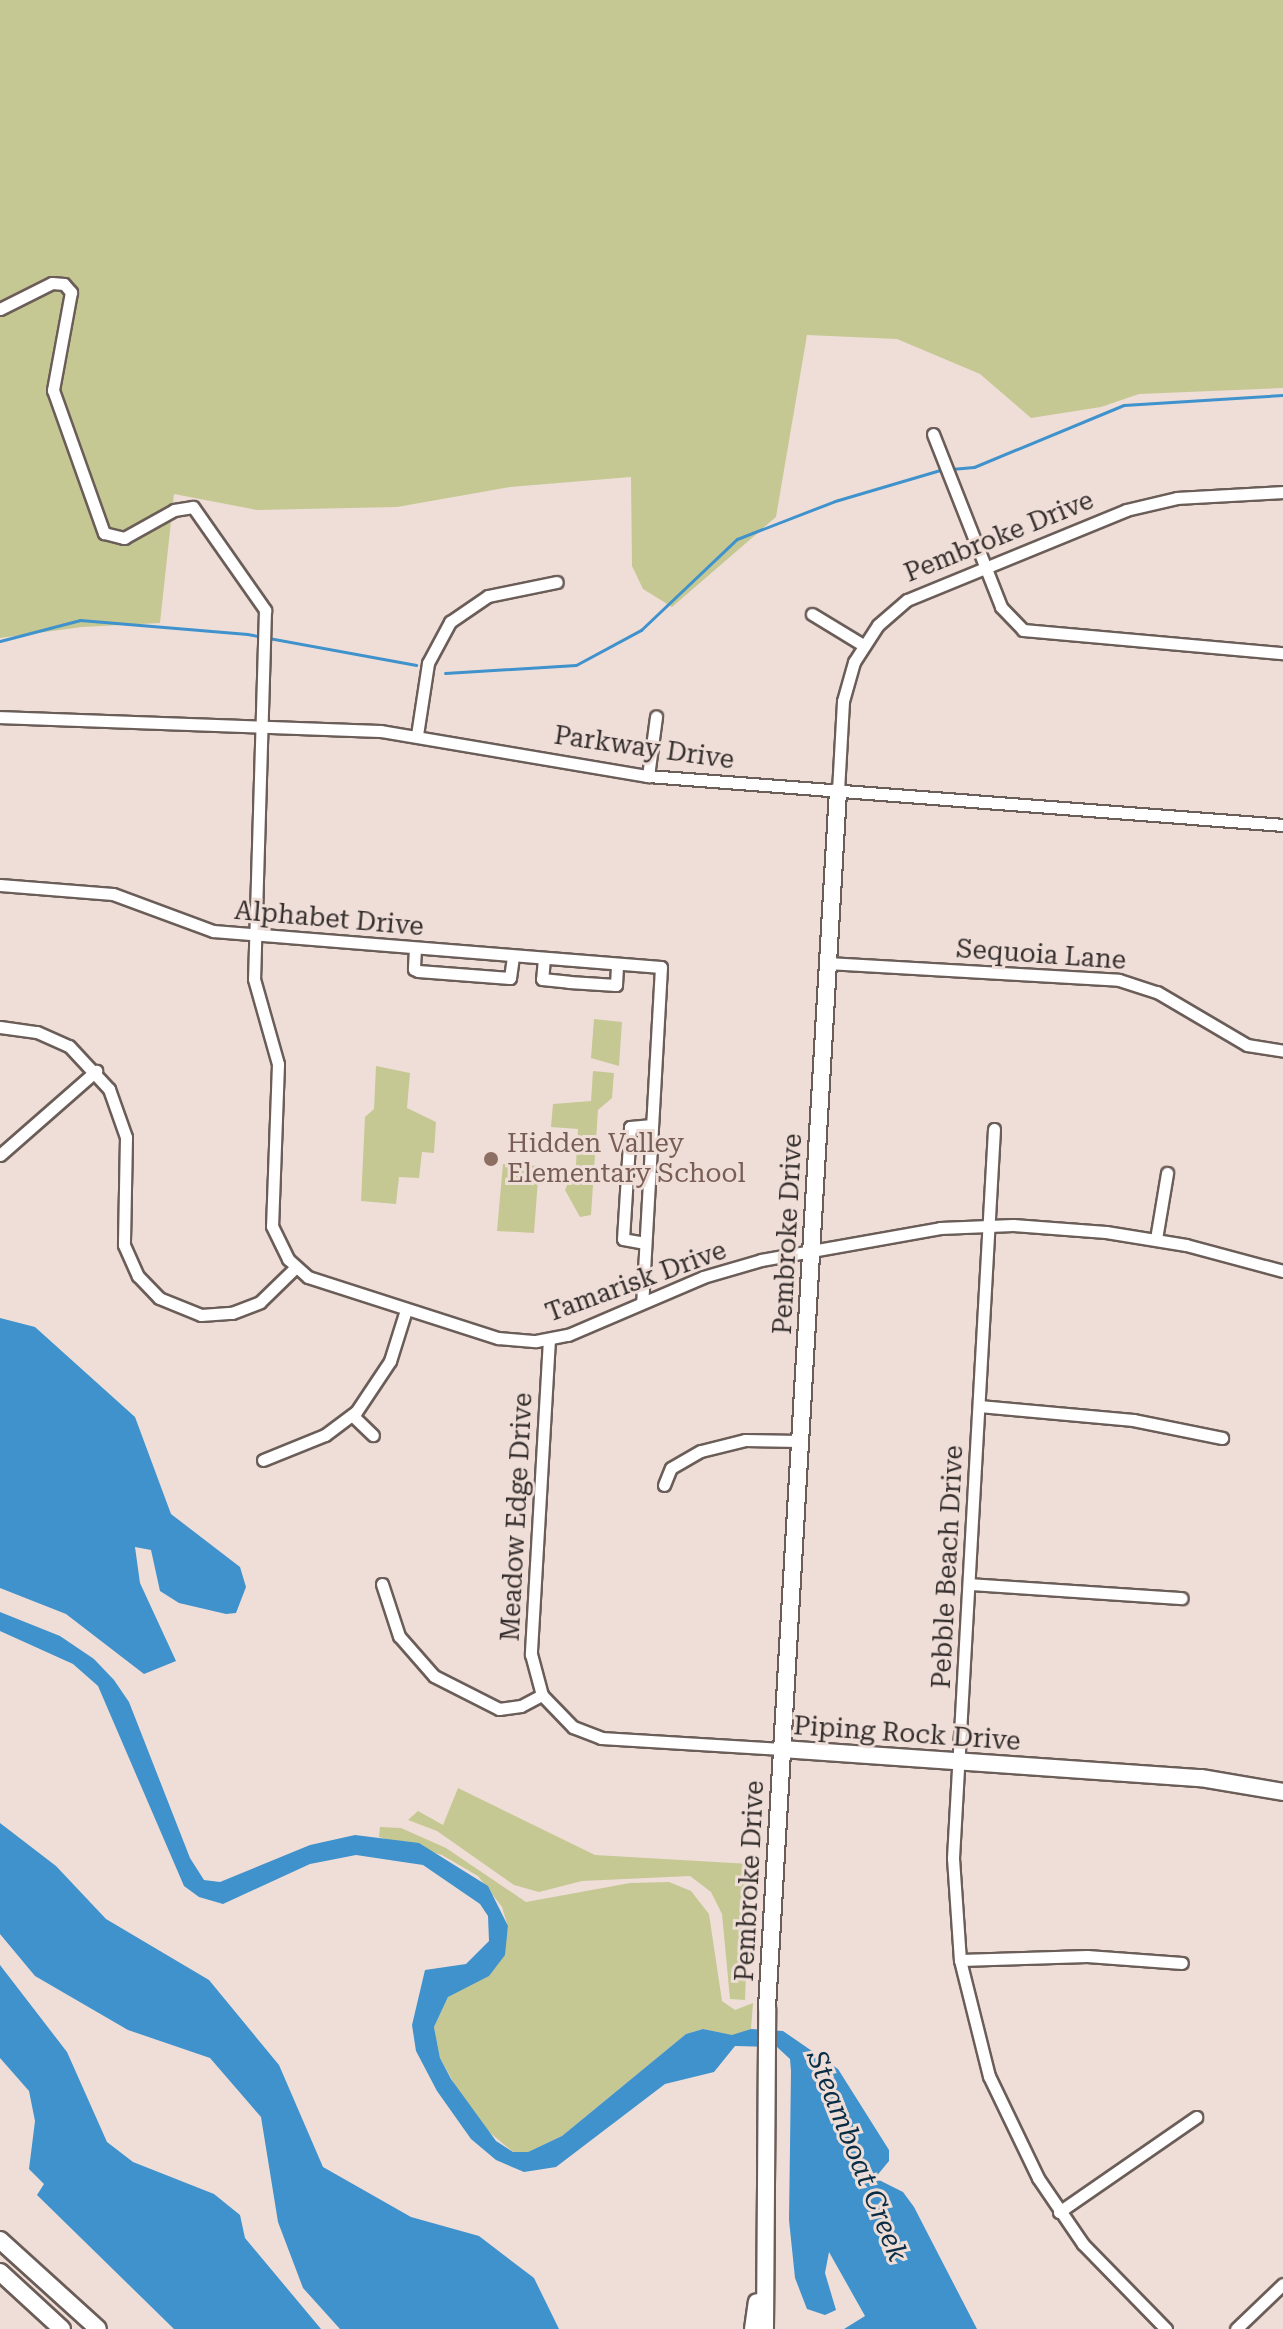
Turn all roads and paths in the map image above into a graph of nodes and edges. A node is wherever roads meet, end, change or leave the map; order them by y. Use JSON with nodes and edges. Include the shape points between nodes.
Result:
{"nodes":[{"id":1,"x":0,"y":309,"type":"edge"},
{"id":2,"x":933,"y":434,"type":"dead end"},
{"id":3,"x":1283,"y":492,"type":"edge"},
{"id":4,"x":985,"y":566,"type":"junction"},
{"id":5,"x":557,"y":582,"type":"dead end"},
{"id":6,"x":812,"y":614,"type":"dead end"},
{"id":7,"x":863,"y":645,"type":"junction"},
{"id":8,"x":1283,"y":653,"type":"edge"},
{"id":9,"x":0,"y":717,"type":"edge"},
{"id":10,"x":656,"y":717,"type":"dead end"},
{"id":11,"x":261,"y":726,"type":"junction"},
{"id":12,"x":417,"y":735,"type":"junction"},
{"id":13,"x":648,"y":776,"type":"junction"},
{"id":14,"x":838,"y":791,"type":"junction"},
{"id":15,"x":1283,"y":825,"type":"edge"},
{"id":16,"x":0,"y":885,"type":"edge"},
{"id":17,"x":254,"y":936,"type":"junction"},
{"id":18,"x":415,"y":948,"type":"junction"},
{"id":19,"x":513,"y":956,"type":"junction"},
{"id":20,"x":544,"y":958,"type":"junction"},
{"id":21,"x":827,"y":963,"type":"junction"},
{"id":22,"x":617,"y":964,"type":"junction"},
{"id":23,"x":0,"y":1027,"type":"edge"},
{"id":24,"x":1283,"y":1051,"type":"edge"},
{"id":25,"x":96,"y":1071,"type":"junction"},
{"id":26,"x":652,"y":1125,"type":"junction"},
{"id":27,"x":994,"y":1129,"type":"dead end"},
{"id":28,"x":0,"y":1155,"type":"edge"},
{"id":29,"x":1167,"y":1173,"type":"dead end"},
{"id":30,"x":990,"y":1225,"type":"junction"},
{"id":31,"x":1156,"y":1239,"type":"junction"},
{"id":32,"x":645,"y":1243,"type":"junction"},
{"id":33,"x":811,"y":1248,"type":"junction"},
{"id":34,"x":296,"y":1267,"type":"junction"},
{"id":35,"x":1283,"y":1271,"type":"edge"},
{"id":36,"x":642,"y":1302,"type":"junction"},
{"id":37,"x":406,"y":1310,"type":"junction"},
{"id":38,"x":549,"y":1339,"type":"junction"},
{"id":39,"x":979,"y":1406,"type":"junction"},
{"id":40,"x":352,"y":1415,"type":"junction"},
{"id":41,"x":373,"y":1435,"type":"dead end"},
{"id":42,"x":1222,"y":1438,"type":"dead end"},
{"id":43,"x":799,"y":1441,"type":"junction"},
{"id":44,"x":263,"y":1460,"type":"dead end"},
{"id":45,"x":664,"y":1485,"type":"dead end"},
{"id":46,"x":382,"y":1584,"type":"dead end"},
{"id":47,"x":969,"y":1584,"type":"junction"},
{"id":48,"x":1182,"y":1598,"type":"dead end"},
{"id":49,"x":542,"y":1695,"type":"junction"},
{"id":50,"x":782,"y":1749,"type":"junction"},
{"id":51,"x":959,"y":1761,"type":"junction"},
{"id":52,"x":1283,"y":1792,"type":"edge"},
{"id":53,"x":960,"y":1960,"type":"junction"},
{"id":54,"x":1182,"y":1963,"type":"dead end"},
{"id":55,"x":1196,"y":2117,"type":"dead end"},
{"id":56,"x":1059,"y":2212,"type":"junction"},
{"id":57,"x":0,"y":2240,"type":"edge"},
{"id":58,"x":0,"y":2272,"type":"edge"},
{"id":59,"x":1283,"y":2284,"type":"edge"},
{"id":60,"x":762,"y":2289,"type":"junction"},
{"id":61,"x":62,"y":2329,"type":"edge"},
{"id":62,"x":98,"y":2329,"type":"edge"},
{"id":63,"x":753,"y":2329,"type":"edge"},
{"id":64,"x":765,"y":2329,"type":"edge"},
{"id":65,"x":1166,"y":2329,"type":"edge"},
{"id":66,"x":1236,"y":2329,"type":"edge"}],
"edges":[{"from":1,"to":11,"type":"street","via":[[52,283],[64,284],[71,292],[53,390],[104,533],[124,538],[179,507],[193,507],[265,610]]},
{"from":2,"to":4,"type":"street"},
{"from":3,"to":4,"type":"street","name":"Pembroke Drive","via":[[1152,503]]},
{"from":4,"to":7,"type":"street","name":"Pembroke Drive","via":[[907,600]]},
{"from":4,"to":8,"type":"street","via":[[1007,616],[1035,634]]},
{"from":5,"to":12,"type":"street","via":[[488,596],[450,622],[428,663]]},
{"from":6,"to":7,"type":"street"},
{"from":7,"to":14,"type":"street","name":"Pembroke Drive","via":[[843,701]]},
{"from":9,"to":11,"type":"street","name":"Parkway Drive"},
{"from":10,"to":13,"type":"street"},
{"from":11,"to":12,"type":"street","name":"Parkway Drive"},
{"from":11,"to":17,"type":"street"},
{"from":12,"to":13,"type":"street","name":"Parkway Drive"},
{"from":13,"to":14,"type":"street","name":"Parkway Drive"},
{"from":14,"to":15,"type":"street","name":"Parkway Drive"},
{"from":14,"to":21,"type":"street","name":"Pembroke Drive"},
{"from":16,"to":17,"type":"street","name":"Alphabet Drive","via":[[113,894],[199,927]]},
{"from":17,"to":18,"type":"street","name":"Alphabet Drive"},
{"from":17,"to":34,"type":"street","via":[[256,995],[278,1064],[270,1214],[278,1244]]},
{"from":18,"to":19,"type":"street","name":"Alphabet Drive"},
{"from":18,"to":19,"type":"street","via":[[418,971],[510,978]]},
{"from":19,"to":20,"type":"street","name":"Alphabet Drive"},
{"from":20,"to":22,"type":"street","name":"Alphabet Drive"},
{"from":20,"to":22,"type":"street","via":[[542,979],[569,982],[616,985]]},
{"from":21,"to":24,"type":"street","name":"Sequoia Lane","via":[[1119,980],[1157,992],[1247,1045]]},
{"from":21,"to":33,"type":"street","name":"Pembroke Drive"},
{"from":22,"to":26,"type":"street","name":"Alphabet Drive","via":[[661,967]]},
{"from":23,"to":25,"type":"street","via":[[52,1038]]},
{"from":25,"to":28,"type":"street"},
{"from":25,"to":34,"type":"street","via":[[122,1120],[127,1154],[123,1236],[130,1262],[147,1287],[185,1311],[232,1313],[260,1302]]},
{"from":26,"to":32,"type":"street"},
{"from":26,"to":32,"type":"street","via":[[630,1127],[623,1239]]},
{"from":27,"to":30,"type":"street","name":"Pebble Beach Drive"},
{"from":29,"to":31,"type":"street"},
{"from":30,"to":31,"type":"street","name":"Tamarisk Drive"},
{"from":30,"to":33,"type":"street","name":"Tamarisk Drive"},
{"from":30,"to":39,"type":"street","name":"Pebble Beach Drive"},
{"from":31,"to":35,"type":"street","name":"Tamarisk Drive"},
{"from":32,"to":36,"type":"street"},
{"from":33,"to":36,"type":"street","name":"Tamarisk Drive","via":[[703,1277]]},
{"from":33,"to":43,"type":"street","name":"Pembroke Drive"},
{"from":34,"to":37,"type":"street","name":"Tamarisk Drive","via":[[322,1284]]},
{"from":36,"to":38,"type":"street","name":"Tamarisk Drive"},
{"from":37,"to":38,"type":"street","name":"Tamarisk Drive","via":[[498,1338]]},
{"from":37,"to":40,"type":"street","via":[[381,1380]]},
{"from":38,"to":49,"type":"street","name":"Meadow Edge Drive","via":[[531,1654]]},
{"from":39,"to":42,"type":"street","via":[[1133,1420]]},
{"from":39,"to":47,"type":"street","name":"Pebble Beach Drive"},
{"from":40,"to":41,"type":"street"},
{"from":40,"to":44,"type":"street","via":[[317,1440]]},
{"from":43,"to":45,"type":"street","via":[[721,1444],[677,1463]]},
{"from":43,"to":50,"type":"street","name":"Pembroke Drive"},
{"from":46,"to":49,"type":"street","via":[[399,1636],[434,1676],[499,1709]]},
{"from":47,"to":48,"type":"street"},
{"from":47,"to":51,"type":"street","name":"Pebble Beach Drive"},
{"from":49,"to":50,"type":"street","name":"Piping Rock Drive","via":[[561,1719],[601,1738]]},
{"from":50,"to":51,"type":"street","name":"Piping Rock Drive"},
{"from":50,"to":60,"type":"street","name":"Pembroke Drive","via":[[767,2008]]},
{"from":51,"to":52,"type":"street","name":"Piping Rock Drive","via":[[1201,1778]]},
{"from":51,"to":53,"type":"street","name":"Pebble Beach Drive","via":[[953,1858]]},
{"from":53,"to":54,"type":"street","via":[[1087,1956]]},
{"from":53,"to":56,"type":"street","name":"Pebble Beach Drive","via":[[989,2076],[1020,2146]]},
{"from":55,"to":56,"type":"street"},
{"from":56,"to":65,"type":"street","name":"Pebble Beach Drive","via":[[1110,2275]]},
{"from":57,"to":62,"type":"street"},
{"from":58,"to":61,"type":"street"},
{"from":59,"to":66,"type":"street"},
{"from":60,"to":63,"type":"street","name":"Pembroke Drive"},
{"from":60,"to":64,"type":"street","name":"Pembroke Drive"}]}
